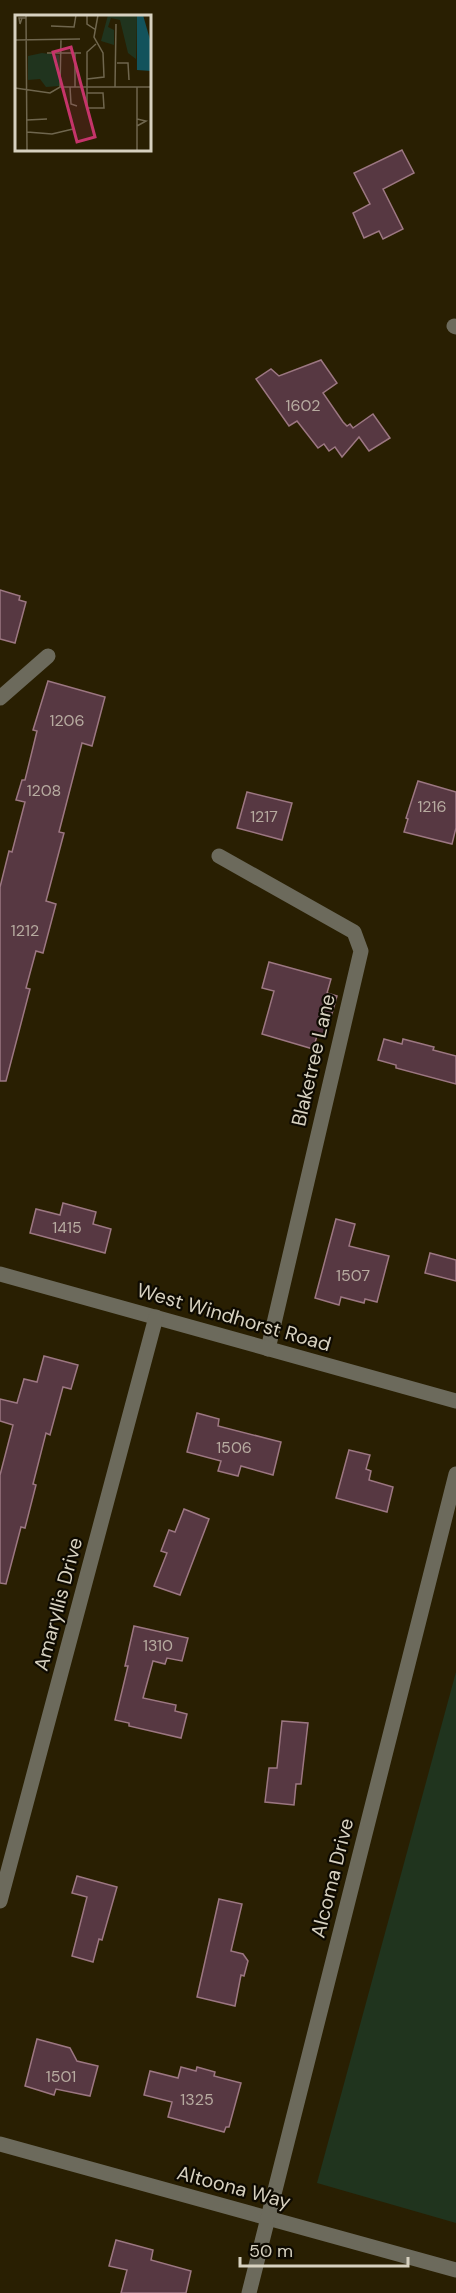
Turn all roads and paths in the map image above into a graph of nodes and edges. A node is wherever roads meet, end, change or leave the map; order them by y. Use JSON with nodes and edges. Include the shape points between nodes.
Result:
{"nodes":[{"id":1,"x":48,"y":656,"type":"dead end"},
{"id":2,"x":0,"y":698,"type":"edge"},
{"id":3,"x":219,"y":856,"type":"dead end"},
{"id":4,"x":0,"y":1274,"type":"edge"},
{"id":5,"x":156,"y":1317,"type":"junction"},
{"id":6,"x":268,"y":1349,"type":"junction"},
{"id":7,"x":456,"y":1401,"type":"edge"},
{"id":8,"x":456,"y":1474,"type":"edge"},
{"id":9,"x":0,"y":1901,"type":"edge"},
{"id":10,"x":0,"y":2144,"type":"edge"},
{"id":11,"x":268,"y":2218,"type":"junction"},
{"id":12,"x":456,"y":2270,"type":"edge"},
{"id":13,"x":249,"y":2293,"type":"edge"}],
"edges":[{"from":1,"to":2,"type":"street"},
{"from":3,"to":6,"type":"street","name":"Blaketree Lane","via":[[354,932],[361,951]]},
{"from":4,"to":5,"type":"street","name":"West Windhorst Road"},
{"from":5,"to":6,"type":"street","name":"West Windhorst Road"},
{"from":5,"to":9,"type":"street","name":"Amaryllis Drive"},
{"from":6,"to":7,"type":"street","name":"West Windhorst Road"},
{"from":8,"to":11,"type":"street","name":"Alcoma Drive"},
{"from":10,"to":11,"type":"street","name":"Altoona Way"},
{"from":11,"to":12,"type":"street","name":"Altoona Way"},
{"from":11,"to":13,"type":"street","name":"Alcoma Drive"}]}
